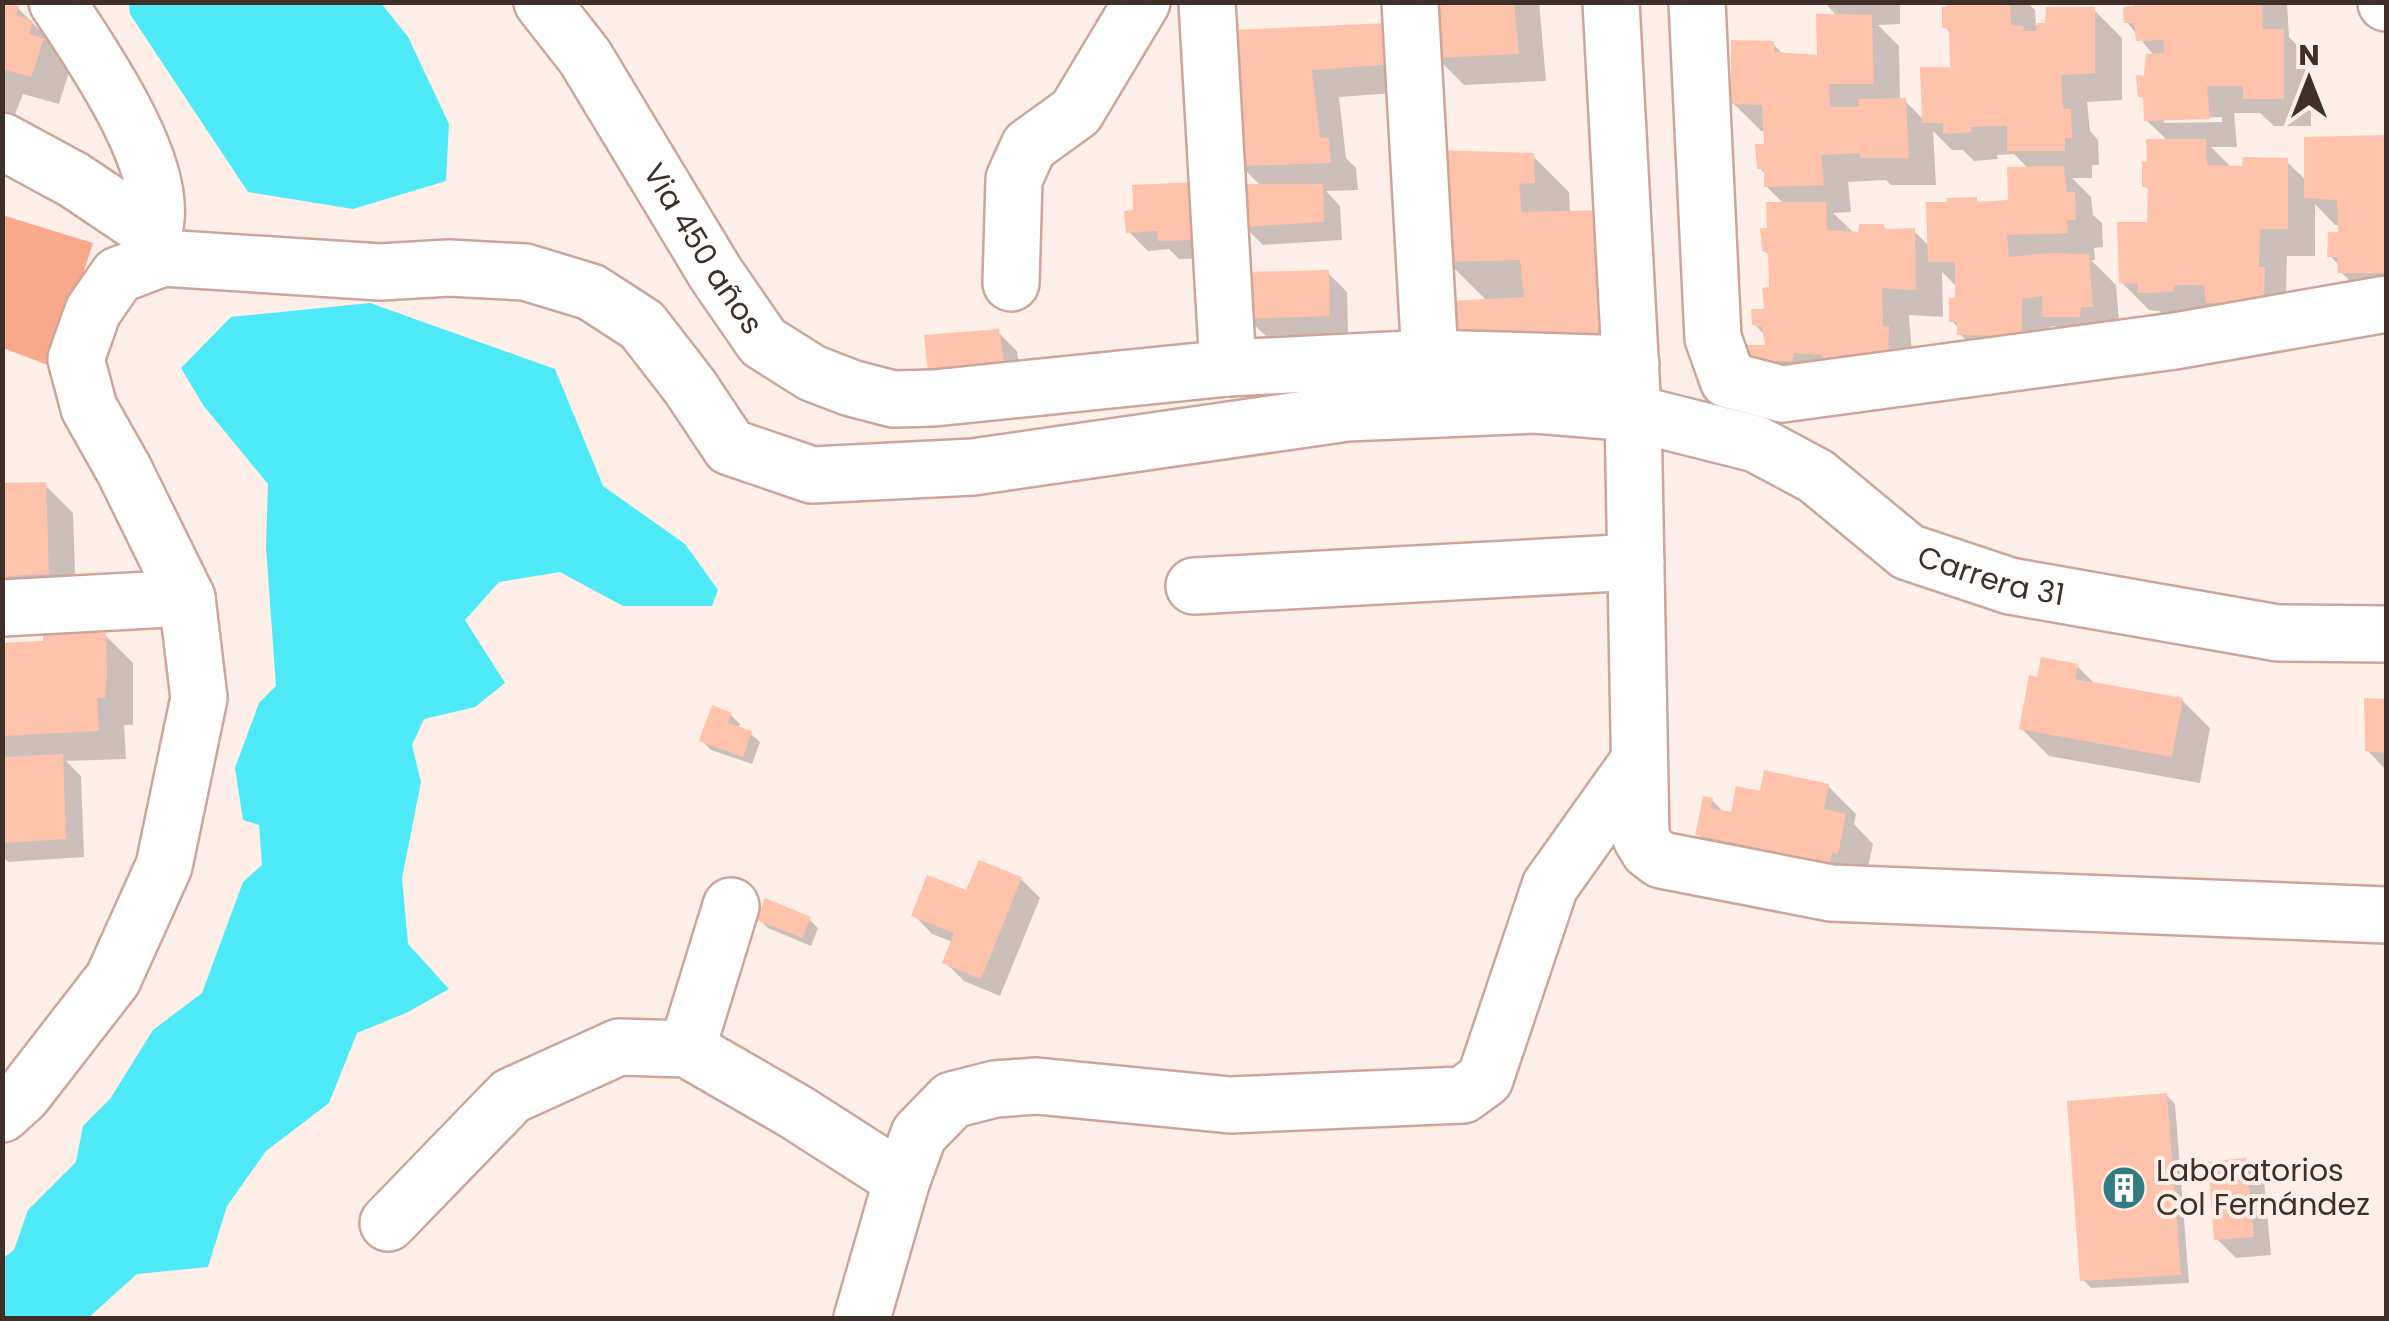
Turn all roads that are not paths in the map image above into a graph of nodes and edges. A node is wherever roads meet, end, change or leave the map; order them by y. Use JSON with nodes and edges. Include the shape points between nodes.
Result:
{"nodes":[{"id":1,"x":57,"y":2,"type":"edge"},
{"id":2,"x":542,"y":2,"type":"edge"},
{"id":3,"x":1142,"y":2,"type":"edge"},
{"id":4,"x":1207,"y":2,"type":"edge"},
{"id":5,"x":1410,"y":2,"type":"edge"},
{"id":6,"x":1611,"y":2,"type":"edge"},
{"id":7,"x":1697,"y":2,"type":"edge"},
{"id":8,"x":2,"y":141,"type":"edge"},
{"id":9,"x":158,"y":246,"type":"junction"},
{"id":10,"x":1011,"y":283,"type":"dead end"},
{"id":11,"x":2386,"y":304,"type":"edge"},
{"id":12,"x":1430,"y":358,"type":"junction"},
{"id":13,"x":1228,"y":368,"type":"junction"},
{"id":14,"x":1632,"y":388,"type":"junction"},
{"id":15,"x":1636,"y":562,"type":"junction"},
{"id":16,"x":1194,"y":586,"type":"dead end"},
{"id":17,"x":186,"y":598,"type":"junction"},
{"id":18,"x":2,"y":608,"type":"edge"},
{"id":19,"x":2386,"y":634,"type":"edge"},
{"id":20,"x":1639,"y":761,"type":"junction"},
{"id":21,"x":731,"y":906,"type":"dead end"},
{"id":22,"x":2386,"y":915,"type":"edge"},
{"id":23,"x":687,"y":1049,"type":"junction"},
{"id":24,"x":2,"y":1114,"type":"edge"},
{"id":25,"x":902,"y":1180,"type":"junction"},
{"id":26,"x":388,"y":1223,"type":"dead end"},
{"id":27,"x":862,"y":1318,"type":"edge"}],
"edges":[{"from":1,"to":9,"type":"street","via":[[151,167]]},
{"from":2,"to":13,"type":"street","name":"Via 450 años","via":[[585,57],[763,342],[812,373],[893,399]]},
{"from":3,"to":10,"type":"street","via":[[1076,112],[1029,146],[1014,179]]},
{"from":4,"to":13,"type":"street"},
{"from":5,"to":12,"type":"street"},
{"from":6,"to":14,"type":"street"},
{"from":7,"to":11,"type":"street","via":[[1712,338],[1728,380],[1782,394],[2175,341]]},
{"from":8,"to":9,"type":"street","via":[[74,180]]},
{"from":9,"to":14,"type":"street","via":[[380,272],[525,272],[590,292],[642,325],[730,447],[812,475],[972,467],[1347,413],[1536,406]]},
{"from":9,"to":17,"type":"street","via":[[118,275],[93,311],[76,359],[89,408]]},
{"from":12,"to":13,"type":"street","name":"Via 450 años"},
{"from":12,"to":14,"type":"street","name":"Via 450 años"},
{"from":14,"to":15,"type":"street"},
{"from":14,"to":19,"type":"street","name":"Carrera 31","via":[[1816,476],[1908,552],[2010,586],[2278,632]]},
{"from":15,"to":16,"type":"street"},
{"from":15,"to":20,"type":"street"},
{"from":17,"to":18,"type":"street"},
{"from":17,"to":24,"type":"street","via":[[199,698],[164,866],[113,978]]},
{"from":20,"to":22,"type":"street","via":[[1641,838],[1661,860],[1831,893]]},
{"from":20,"to":25,"type":"street","via":[[1550,886],[1485,1079],[1474,1090],[1463,1096],[1230,1105],[1037,1086],[995,1090],[952,1100],[919,1134]]},
{"from":21,"to":23,"type":"street"},
{"from":23,"to":25,"type":"street"},
{"from":23,"to":26,"type":"street","via":[[619,1048],[511,1096]]},
{"from":25,"to":27,"type":"street"}]}
